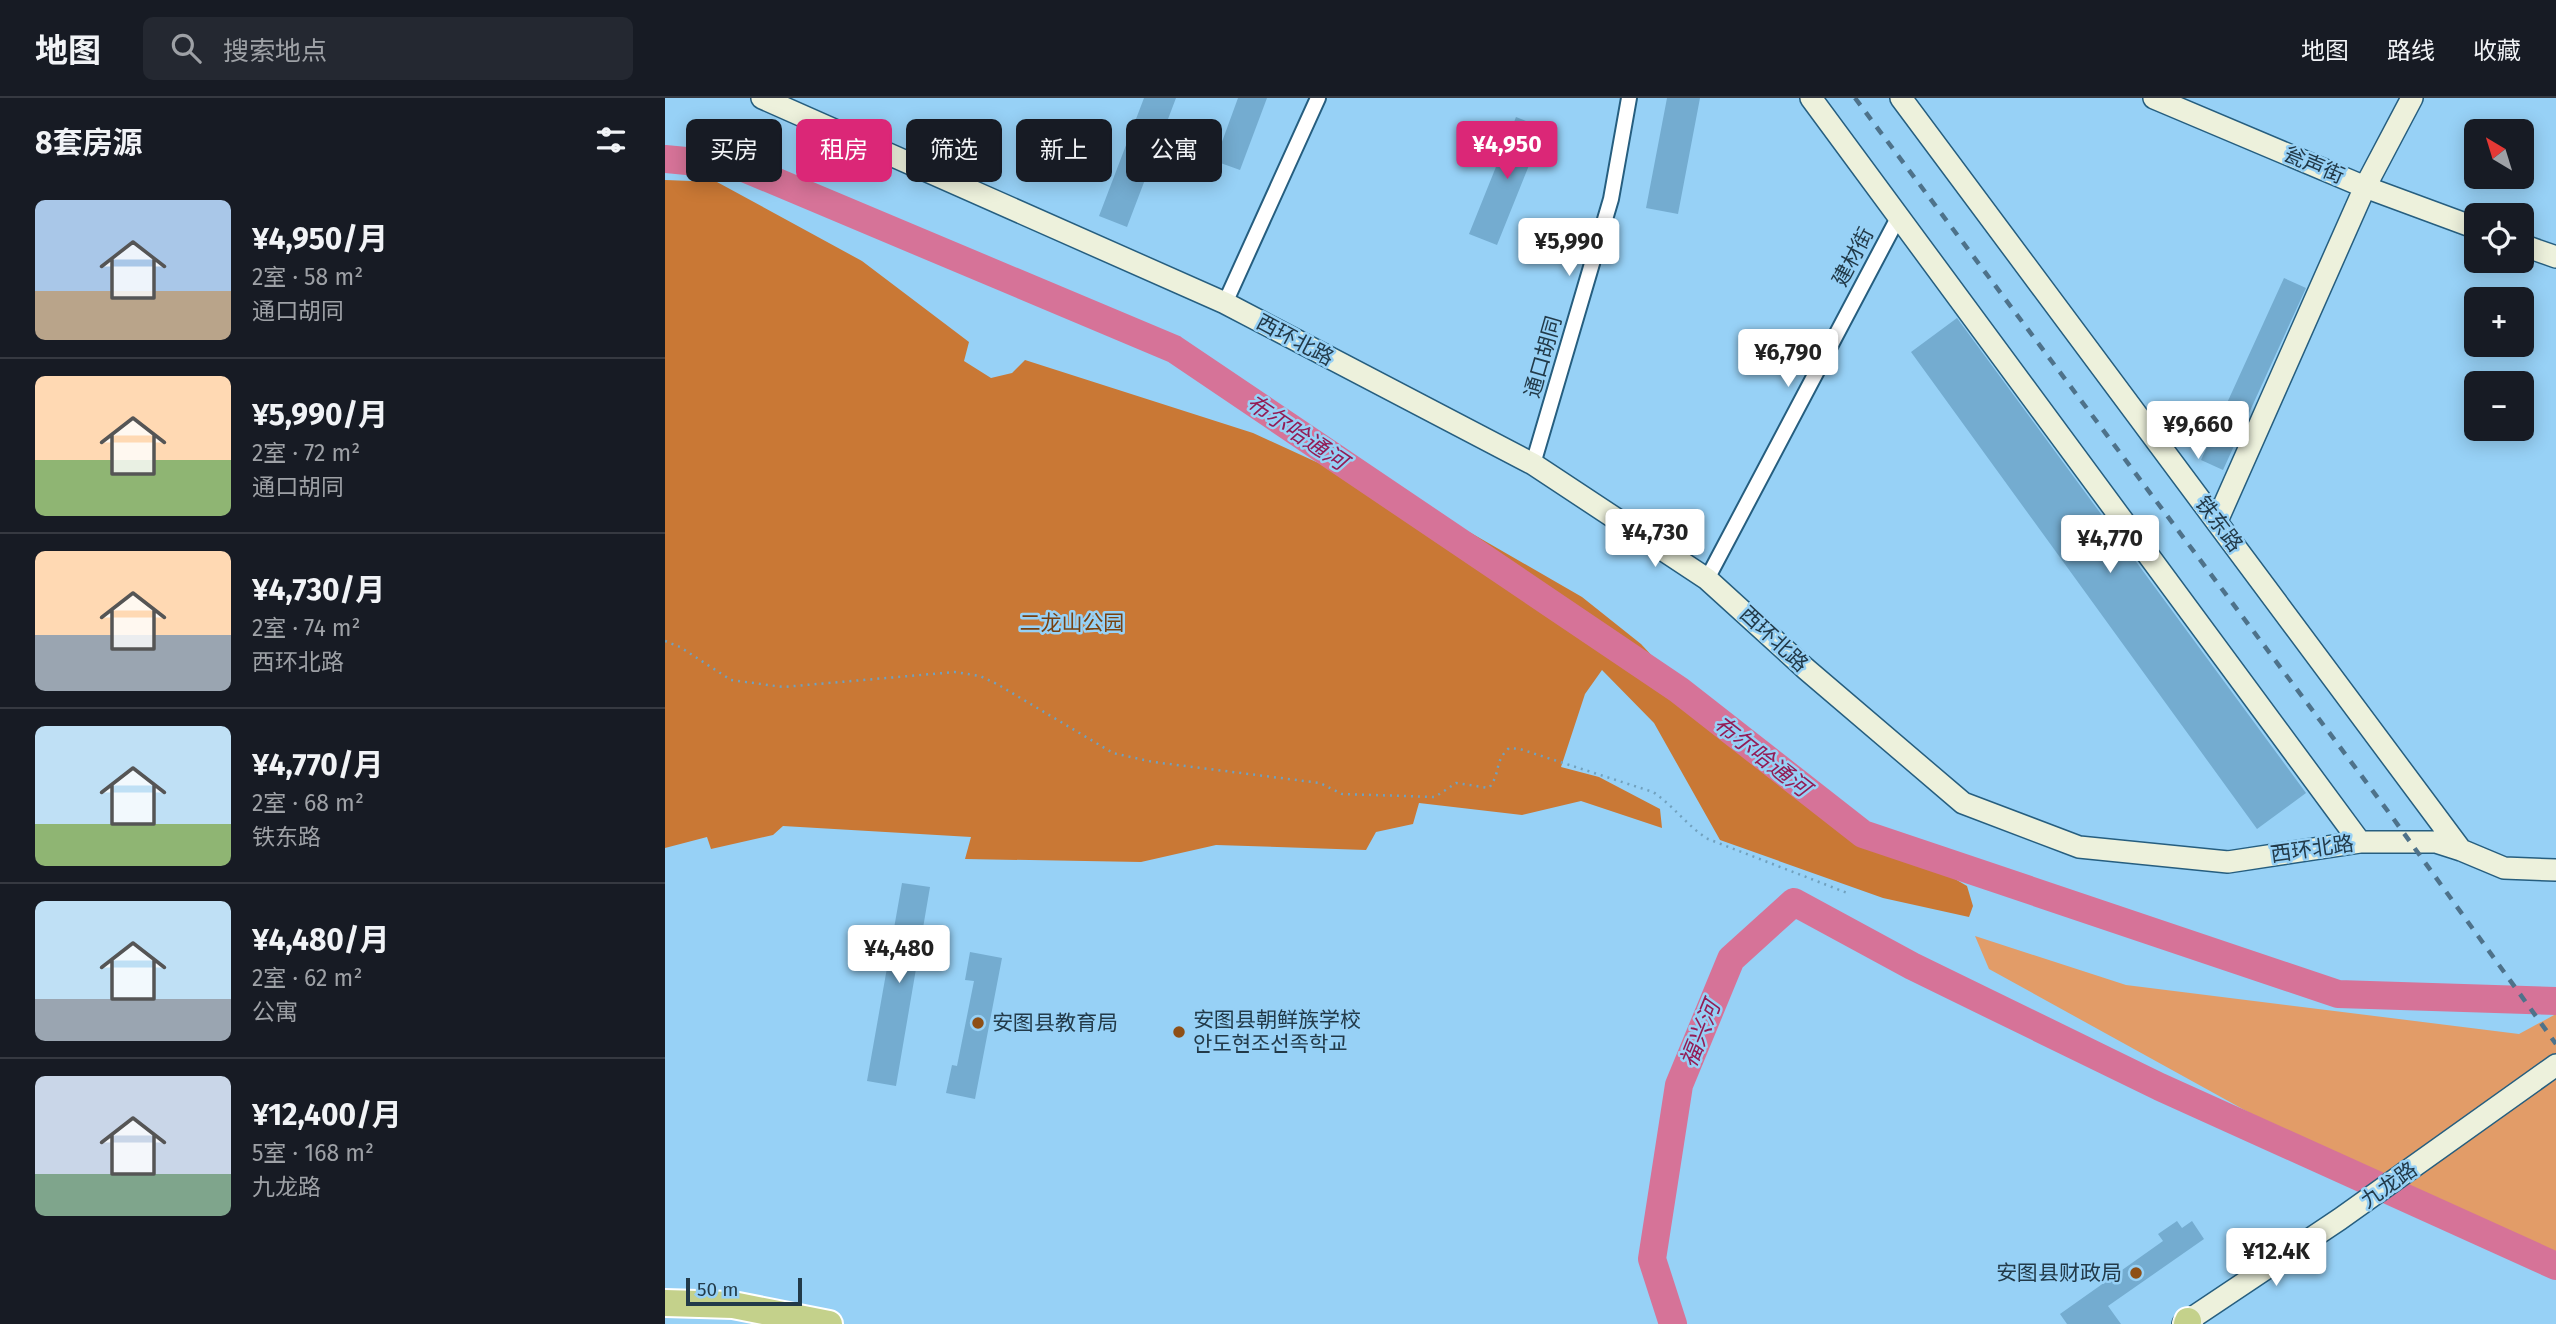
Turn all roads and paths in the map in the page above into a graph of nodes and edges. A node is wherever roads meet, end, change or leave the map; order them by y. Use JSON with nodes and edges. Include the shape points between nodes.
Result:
{"nodes":[{"id":1,"x":762,"y":98,"type":"edge"},
{"id":2,"x":1318,"y":98,"type":"edge"},
{"id":3,"x":1629,"y":98,"type":"edge"},
{"id":4,"x":1811,"y":98,"type":"edge"},
{"id":5,"x":1901,"y":98,"type":"edge"},
{"id":6,"x":2154,"y":98,"type":"edge"},
{"id":7,"x":2412,"y":98,"type":"edge"},
{"id":8,"x":2365,"y":187,"type":"junction"},
{"id":9,"x":1899,"y":216,"type":"junction"},
{"id":10,"x":2464,"y":224,"type":"edge"},
{"id":11,"x":2534,"y":249,"type":"edge"},
{"id":12,"x":2556,"y":257,"type":"edge"},
{"id":13,"x":1225,"y":303,"type":"junction"},
{"id":14,"x":1533,"y":464,"type":"junction"},
{"id":15,"x":2217,"y":521,"type":"junction"},
{"id":16,"x":1707,"y":579,"type":"junction"},
{"id":17,"x":665,"y":642,"type":"edge"},
{"id":18,"x":2360,"y":842,"type":"junction"},
{"id":19,"x":2461,"y":850,"type":"junction"},
{"id":20,"x":2556,"y":870,"type":"edge"},
{"id":21,"x":1850,"y":894,"type":"dead end"},
{"id":22,"x":2556,"y":1065,"type":"edge"},
{"id":23,"x":665,"y":1303,"type":"edge"},
{"id":24,"x":2186,"y":1323,"type":"edge"},
{"id":25,"x":829,"y":1324,"type":"edge"}],
"edges":[{"from":1,"to":13,"type":"street","name":"西环北路"},
{"from":2,"to":13,"type":"street"},
{"from":3,"to":14,"type":"street","name":"通口胡同","via":[[1611,199]]},
{"from":4,"to":9,"type":"street"},
{"from":5,"to":15,"type":"street","name":"铁东路"},
{"from":6,"to":8,"type":"street","name":"瓮声街"},
{"from":7,"to":8,"type":"street"},
{"from":8,"to":10,"type":"street","name":"瓮声街"},
{"from":8,"to":15,"type":"street"},
{"from":9,"to":16,"type":"street","name":"建材街"},
{"from":9,"to":18,"type":"street"},
{"from":11,"to":12,"type":"street"},
{"from":13,"to":14,"type":"street","name":"西环北路"},
{"from":14,"to":16,"type":"street","name":"西环北路"},
{"from":15,"to":19,"type":"street","name":"铁东路"},
{"from":16,"to":18,"type":"street","name":"西环北路","via":[[1963,803],[2079,847],[2228,862]]},
{"from":17,"to":21,"type":"path","via":[[731,680],[783,687],[955,672],[980,676],[1113,753],[1320,783],[1342,794],[1435,797],[1456,783],[1489,788],[1496,779],[1500,757],[1509,748],[1520,749],[1653,792],[1708,839]]},
{"from":18,"to":19,"type":"street","name":"西环北路","via":[[2436,842]]},
{"from":19,"to":20,"type":"street","name":"西环北路","via":[[2504,868]]},
{"from":22,"to":24,"type":"street","name":"九龙路"},
{"from":23,"to":25,"type":"highway","via":[[733,1305]]}]}
